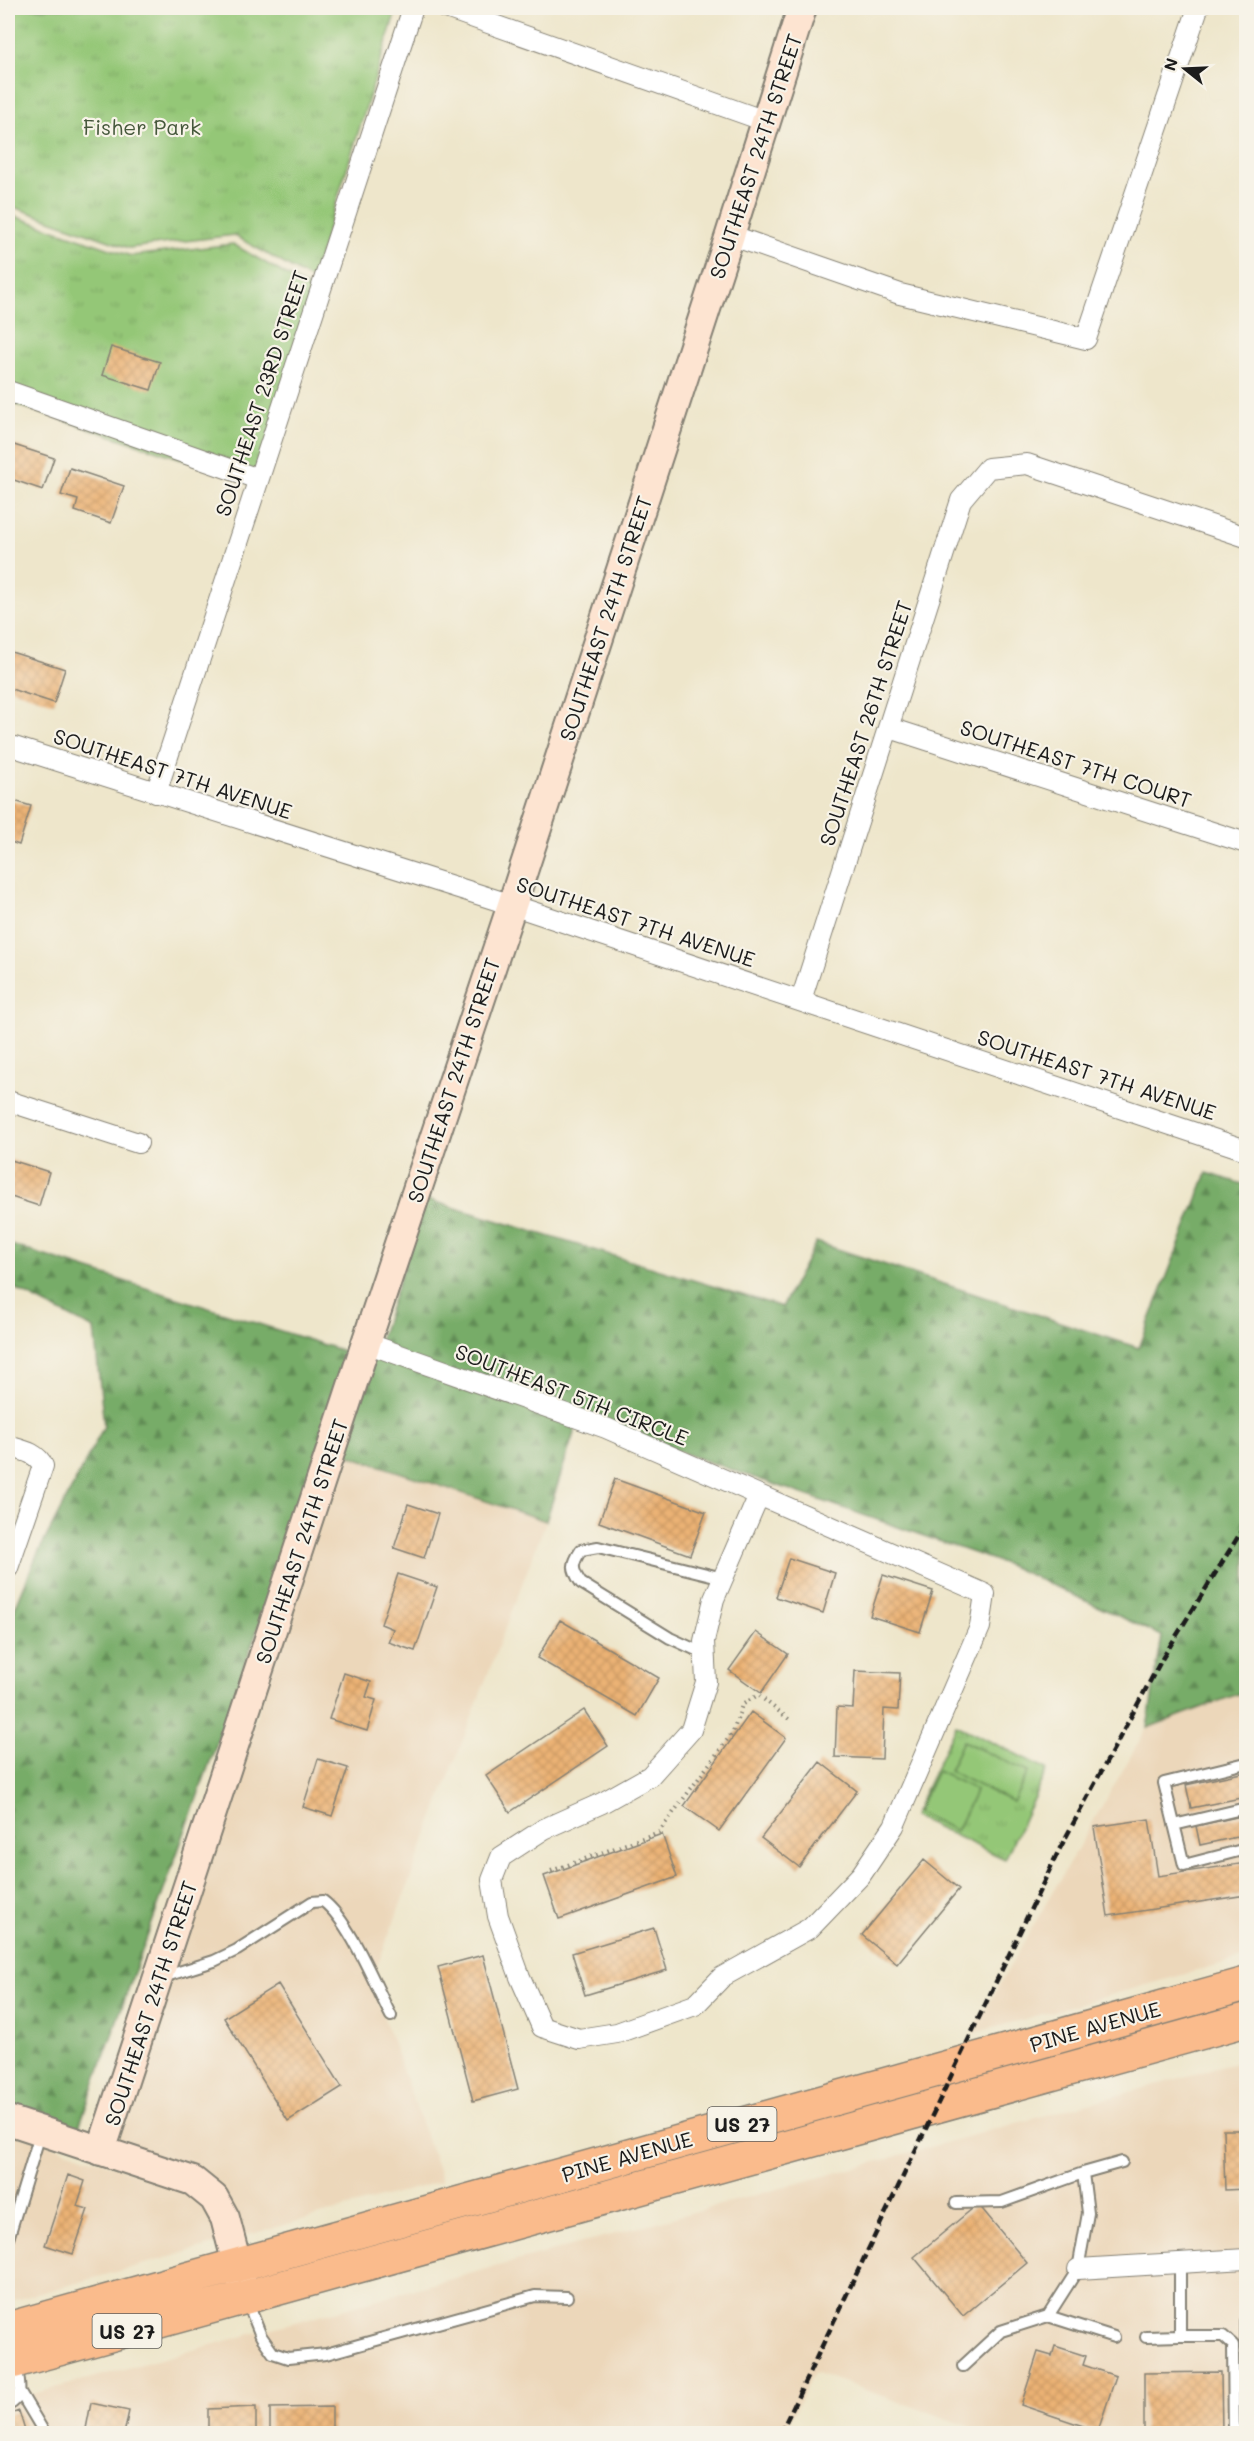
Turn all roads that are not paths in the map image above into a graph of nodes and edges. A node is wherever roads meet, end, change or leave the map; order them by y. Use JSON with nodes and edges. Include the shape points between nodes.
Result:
{"nodes":[{"id":1,"x":412,"y":8,"type":"edge"},
{"id":2,"x":446,"y":8,"type":"edge"},
{"id":3,"x":802,"y":8,"type":"edge"},
{"id":4,"x":1198,"y":8,"type":"edge"},
{"id":5,"x":765,"y":121,"type":"junction"},
{"id":6,"x":730,"y":235,"type":"junction"},
{"id":7,"x":8,"y":391,"type":"edge"},
{"id":8,"x":258,"y":479,"type":"junction"},
{"id":9,"x":1246,"y":537,"type":"edge"},
{"id":10,"x":890,"y":728,"type":"junction"},
{"id":11,"x":8,"y":745,"type":"edge"},
{"id":12,"x":156,"y":793,"type":"junction"},
{"id":13,"x":1246,"y":843,"type":"edge"},
{"id":14,"x":512,"y":905,"type":"junction"},
{"id":15,"x":801,"y":1000,"type":"junction"},
{"id":16,"x":8,"y":1101,"type":"edge"},
{"id":17,"x":138,"y":1143,"type":"dead end"},
{"id":18,"x":1246,"y":1149,"type":"edge"},
{"id":19,"x":366,"y":1343,"type":"junction"},
{"id":20,"x":8,"y":1446,"type":"edge"},
{"id":21,"x":759,"y":1496,"type":"junction"},
{"id":22,"x":8,"y":1568,"type":"edge"},
{"id":23,"x":723,"y":1578,"type":"junction"},
{"id":24,"x":705,"y":1654,"type":"junction"},
{"id":25,"x":1246,"y":1763,"type":"edge"},
{"id":26,"x":1246,"y":1808,"type":"edge"},
{"id":27,"x":1174,"y":1825,"type":"junction"},
{"id":28,"x":1246,"y":1849,"type":"edge"},
{"id":29,"x":159,"y":1978,"type":"junction"},
{"id":30,"x":1246,"y":1984,"type":"edge"},
{"id":31,"x":391,"y":2016,"type":"dead end"},
{"id":32,"x":1246,"y":2020,"type":"edge"},
{"id":33,"x":8,"y":2120,"type":"edge"},
{"id":34,"x":41,"y":2131,"type":"junction"},
{"id":35,"x":101,"y":2151,"type":"junction"},
{"id":36,"x":1122,"y":2162,"type":"dead end"},
{"id":37,"x":1083,"y":2173,"type":"junction"},
{"id":38,"x":956,"y":2202,"type":"dead end"},
{"id":39,"x":8,"y":2239,"type":"edge"},
{"id":40,"x":1246,"y":2259,"type":"edge"},
{"id":41,"x":1180,"y":2263,"type":"junction"},
{"id":42,"x":237,"y":2265,"type":"junction"},
{"id":43,"x":1078,"y":2270,"type":"junction"},
{"id":44,"x":567,"y":2297,"type":"dead end"},
{"id":45,"x":246,"y":2298,"type":"junction"},
{"id":46,"x":1048,"y":2316,"type":"junction"},
{"id":47,"x":1246,"y":2321,"type":"edge"},
{"id":48,"x":8,"y":2329,"type":"edge"},
{"id":49,"x":1180,"y":2336,"type":"junction"},
{"id":50,"x":1114,"y":2337,"type":"dead end"},
{"id":51,"x":1146,"y":2337,"type":"dead end"},
{"id":52,"x":1246,"y":2346,"type":"edge"},
{"id":53,"x":963,"y":2366,"type":"dead end"},
{"id":54,"x":14,"y":2372,"type":"edge"},
{"id":55,"x":8,"y":2405,"type":"edge"},
{"id":56,"x":45,"y":2433,"type":"edge"},
{"id":57,"x":1234,"y":2433,"type":"edge"}],
"edges":[{"from":1,"to":8,"type":"street","name":"SOUTHEAST 23RD STREET"},
{"from":2,"to":5,"type":"street"},
{"from":3,"to":5,"type":"street","name":"SOUTHEAST 24TH STREET"},
{"from":4,"to":6,"type":"street","via":[[1086,339],[900,294]]},
{"from":5,"to":6,"type":"street","name":"SOUTHEAST 24TH STREET"},
{"from":6,"to":14,"type":"street","name":"SOUTHEAST 24TH STREET"},
{"from":7,"to":8,"type":"street"},
{"from":8,"to":12,"type":"street","name":"SOUTHEAST 23RD STREET"},
{"from":9,"to":10,"type":"street","name":"SOUTHEAST 26TH STREET","via":[[1027,464],[988,468],[962,500]]},
{"from":10,"to":13,"type":"street","name":"SOUTHEAST 7TH COURT"},
{"from":10,"to":15,"type":"street","name":"SOUTHEAST 26TH STREET"},
{"from":11,"to":12,"type":"street","name":"SOUTHEAST 7TH AVENUE"},
{"from":12,"to":14,"type":"street","name":"SOUTHEAST 7TH AVENUE"},
{"from":14,"to":15,"type":"street","name":"SOUTHEAST 7TH AVENUE"},
{"from":14,"to":19,"type":"street","name":"SOUTHEAST 24TH STREET"},
{"from":15,"to":18,"type":"street","name":"SOUTHEAST 7TH AVENUE"},
{"from":16,"to":17,"type":"street"},
{"from":19,"to":21,"type":"street","name":"SOUTHEAST 5TH CIRCLE","via":[[606,1428]]},
{"from":19,"to":29,"type":"street","name":"SOUTHEAST 24TH STREET"},
{"from":20,"to":22,"type":"street","via":[[32,1454],[43,1466]]},
{"from":21,"to":23,"type":"street","name":"SOUTHEAST 5TH CIRCLE"},
{"from":21,"to":24,"type":"street","name":"SOUTHEAST 5TH CIRCLE","via":[[985,1594],[980,1627],[894,1826],[861,1875],[810,1928],[722,1977],[695,2005],[616,2033],[579,2039],[542,2027],[498,1916],[492,1880],[501,1857],[544,1829],[650,1776],[691,1730],[706,1682]]},
{"from":23,"to":24,"type":"street","name":"SOUTHEAST 5TH CIRCLE","via":[[704,1641]]},
{"from":23,"to":24,"type":"lane","via":[[598,1547],[581,1550],[573,1563],[572,1571],[581,1583],[670,1638]]},
{"from":25,"to":27,"type":"lane","via":[[1164,1783]]},
{"from":26,"to":27,"type":"lane"},
{"from":27,"to":28,"type":"lane","via":[[1184,1865]]},
{"from":29,"to":31,"type":"lane","via":[[237,1950],[312,1902],[323,1901],[342,1922]]},
{"from":29,"to":35,"type":"street","name":"SOUTHEAST 24TH STREET"},
{"from":30,"to":42,"type":"highway","name":"PINE AVENUE","number":"US 27"},
{"from":32,"to":45,"type":"highway","name":"PINE AVENUE","number":"US 27"},
{"from":33,"to":34,"type":"street"},
{"from":34,"to":35,"type":"street"},
{"from":34,"to":39,"type":"lane"},
{"from":35,"to":42,"type":"street","via":[[193,2181],[214,2198],[225,2218]]},
{"from":36,"to":37,"type":"lane"},
{"from":37,"to":38,"type":"lane","via":[[1002,2202]]},
{"from":37,"to":43,"type":"lane","via":[[1088,2213]]},
{"from":40,"to":41,"type":"street"},
{"from":41,"to":43,"type":"street"},
{"from":41,"to":49,"type":"lane"},
{"from":42,"to":45,"type":"street"},
{"from":42,"to":48,"type":"highway","name":"PINE AVENUE","number":"US 27"},
{"from":43,"to":46,"type":"lane"},
{"from":44,"to":45,"type":"lane","via":[[535,2296],[326,2354],[288,2358],[273,2353],[261,2336]]},
{"from":45,"to":54,"type":"highway","name":"PINE AVENUE","number":"US 27"},
{"from":46,"to":50,"type":"lane"},
{"from":46,"to":53,"type":"lane","via":[[1001,2331]]},
{"from":47,"to":52,"type":"lane"},
{"from":49,"to":51,"type":"lane"},
{"from":49,"to":57,"type":"lane","via":[[1223,2336],[1233,2345]]},
{"from":54,"to":55,"type":"lane","via":[[15,2402]]},
{"from":54,"to":56,"type":"lane"}]}
